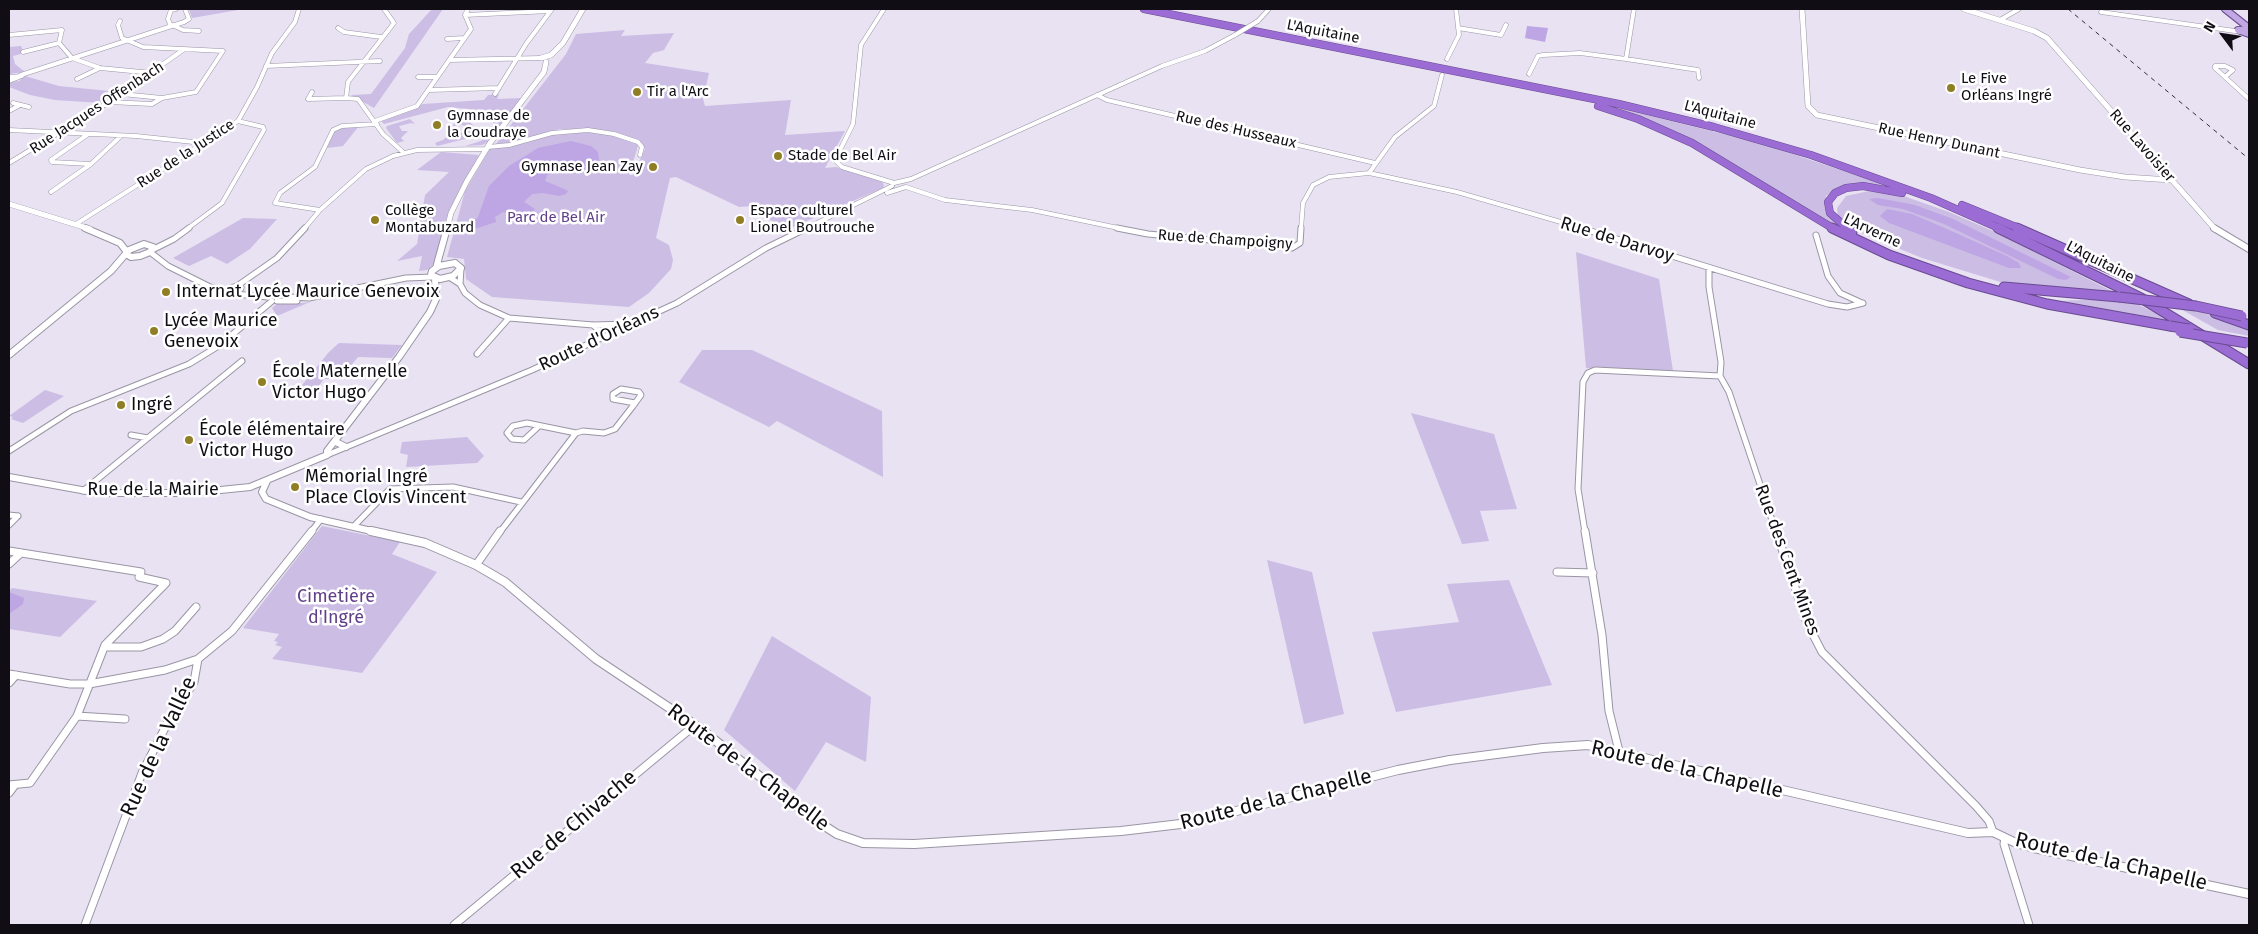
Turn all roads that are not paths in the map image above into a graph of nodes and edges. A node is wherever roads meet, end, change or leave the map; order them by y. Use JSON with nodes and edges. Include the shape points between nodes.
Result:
{"nodes":[{"id":1,"x":176,"y":9,"type":"edge"},
{"id":2,"x":185,"y":9,"type":"edge"},
{"id":3,"x":298,"y":9,"type":"edge"},
{"id":4,"x":384,"y":9,"type":"edge"},
{"id":5,"x":468,"y":9,"type":"edge"},
{"id":6,"x":583,"y":9,"type":"edge"},
{"id":7,"x":884,"y":9,"type":"edge"},
{"id":8,"x":1144,"y":9,"type":"edge"},
{"id":9,"x":1169,"y":9,"type":"edge"},
{"id":10,"x":1269,"y":9,"type":"edge"},
{"id":11,"x":1456,"y":9,"type":"edge"},
{"id":12,"x":1634,"y":9,"type":"edge"},
{"id":13,"x":1802,"y":9,"type":"edge"},
{"id":14,"x":1964,"y":9,"type":"edge"},
{"id":15,"x":2018,"y":9,"type":"edge"},
{"id":16,"x":2217,"y":9,"type":"edge"},
{"id":17,"x":2225,"y":9,"type":"edge"},
{"id":18,"x":551,"y":10,"type":"edge"},
{"id":19,"x":2101,"y":12,"type":"dead end"},
{"id":20,"x":465,"y":15,"type":"junction"},
{"id":21,"x":2000,"y":20,"type":"junction"},
{"id":22,"x":120,"y":22,"type":"dead end"},
{"id":23,"x":1506,"y":25,"type":"dead end"},
{"id":24,"x":172,"y":26,"type":"junction"},
{"id":25,"x":338,"y":28,"type":"dead end"},
{"id":26,"x":1458,"y":28,"type":"junction"},
{"id":27,"x":199,"y":31,"type":"dead end"},
{"id":28,"x":2245,"y":31,"type":"edge"},
{"id":29,"x":9,"y":34,"type":"edge"},
{"id":30,"x":381,"y":37,"type":"junction"},
{"id":31,"x":464,"y":38,"type":"junction"},
{"id":32,"x":447,"y":39,"type":"dead end"},
{"id":33,"x":127,"y":41,"type":"junction"},
{"id":34,"x":59,"y":43,"type":"junction"},
{"id":35,"x":183,"y":50,"type":"junction"},
{"id":36,"x":23,"y":52,"type":"dead end"},
{"id":37,"x":551,"y":55,"type":"junction"},
{"id":38,"x":72,"y":58,"type":"junction"},
{"id":39,"x":541,"y":58,"type":"junction"},
{"id":40,"x":516,"y":59,"type":"junction"},
{"id":41,"x":1447,"y":59,"type":"dead end"},
{"id":42,"x":1626,"y":59,"type":"junction"},
{"id":43,"x":449,"y":60,"type":"junction"},
{"id":44,"x":380,"y":61,"type":"dead end"},
{"id":45,"x":363,"y":62,"type":"junction"},
{"id":46,"x":546,"y":62,"type":"junction"},
{"id":47,"x":266,"y":66,"type":"junction"},
{"id":48,"x":100,"y":68,"type":"junction"},
{"id":49,"x":152,"y":73,"type":"junction"},
{"id":50,"x":1529,"y":74,"type":"dead end"},
{"id":51,"x":21,"y":75,"type":"junction"},
{"id":52,"x":1442,"y":75,"type":"dead end"},
{"id":53,"x":9,"y":77,"type":"edge"},
{"id":54,"x":438,"y":77,"type":"junction"},
{"id":55,"x":2225,"y":77,"type":"junction"},
{"id":56,"x":418,"y":78,"type":"dead end"},
{"id":57,"x":1699,"y":78,"type":"dead end"},
{"id":58,"x":83,"y":80,"type":"dead end"},
{"id":59,"x":9,"y":81,"type":"edge"},
{"id":60,"x":1507,"y":83,"type":"junction"},
{"id":61,"x":498,"y":88,"type":"junction"},
{"id":62,"x":429,"y":90,"type":"junction"},
{"id":63,"x":196,"y":92,"type":"junction"},
{"id":64,"x":312,"y":92,"type":"dead end"},
{"id":65,"x":122,"y":94,"type":"junction"},
{"id":66,"x":495,"y":94,"type":"dead end"},
{"id":67,"x":1098,"y":95,"type":"junction"},
{"id":68,"x":162,"y":98,"type":"junction"},
{"id":69,"x":196,"y":98,"type":"dead end"},
{"id":70,"x":346,"y":98,"type":"junction"},
{"id":71,"x":2249,"y":98,"type":"edge"},
{"id":72,"x":109,"y":102,"type":"junction"},
{"id":73,"x":13,"y":103,"type":"dead end"},
{"id":74,"x":21,"y":105,"type":"junction"},
{"id":75,"x":30,"y":106,"type":"dead end"},
{"id":76,"x":9,"y":111,"type":"edge"},
{"id":77,"x":238,"y":121,"type":"junction"},
{"id":78,"x":376,"y":123,"type":"junction"},
{"id":79,"x":9,"y":130,"type":"edge"},
{"id":80,"x":59,"y":133,"type":"junction"},
{"id":81,"x":88,"y":135,"type":"junction"},
{"id":82,"x":121,"y":136,"type":"junction"},
{"id":83,"x":203,"y":143,"type":"junction"},
{"id":84,"x":487,"y":148,"type":"junction"},
{"id":85,"x":404,"y":152,"type":"junction"},
{"id":86,"x":640,"y":155,"type":"dead end"},
{"id":87,"x":1375,"y":162,"type":"junction"},
{"id":88,"x":9,"y":163,"type":"edge"},
{"id":89,"x":91,"y":164,"type":"junction"},
{"id":90,"x":1369,"y":173,"type":"junction"},
{"id":91,"x":2171,"y":180,"type":"junction"},
{"id":92,"x":906,"y":184,"type":"junction"},
{"id":93,"x":893,"y":185,"type":"junction"},
{"id":94,"x":898,"y":189,"type":"junction"},
{"id":95,"x":1769,"y":190,"type":"junction"},
{"id":96,"x":52,"y":192,"type":"dead end"},
{"id":97,"x":1936,"y":195,"type":"junction"},
{"id":98,"x":861,"y":203,"type":"junction"},
{"id":99,"x":9,"y":204,"type":"edge"},
{"id":100,"x":320,"y":210,"type":"junction"},
{"id":101,"x":1988,"y":223,"type":"junction"},
{"id":102,"x":76,"y":224,"type":"junction"},
{"id":103,"x":1816,"y":235,"type":"dead end"},
{"id":104,"x":120,"y":243,"type":"junction"},
{"id":105,"x":140,"y":245,"type":"junction"},
{"id":106,"x":151,"y":249,"type":"junction"},
{"id":107,"x":2249,"y":249,"type":"edge"},
{"id":108,"x":126,"y":253,"type":"junction"},
{"id":109,"x":441,"y":253,"type":"junction"},
{"id":110,"x":140,"y":256,"type":"junction"},
{"id":111,"x":162,"y":262,"type":"junction"},
{"id":112,"x":452,"y":263,"type":"junction"},
{"id":113,"x":435,"y":268,"type":"junction"},
{"id":114,"x":461,"y":268,"type":"junction"},
{"id":115,"x":1709,"y":268,"type":"junction"},
{"id":116,"x":111,"y":271,"type":"junction"},
{"id":117,"x":434,"y":277,"type":"junction"},
{"id":118,"x":406,"y":278,"type":"junction"},
{"id":119,"x":448,"y":278,"type":"junction"},
{"id":120,"x":460,"y":284,"type":"junction"},
{"id":121,"x":238,"y":288,"type":"junction"},
{"id":122,"x":362,"y":288,"type":"junction"},
{"id":123,"x":437,"y":288,"type":"junction"},
{"id":124,"x":225,"y":290,"type":"junction"},
{"id":125,"x":232,"y":294,"type":"junction"},
{"id":126,"x":272,"y":298,"type":"junction"},
{"id":127,"x":2246,"y":317,"type":"edge"},
{"id":128,"x":509,"y":318,"type":"junction"},
{"id":129,"x":608,"y":324,"type":"junction"},
{"id":130,"x":632,"y":324,"type":"junction"},
{"id":131,"x":593,"y":325,"type":"junction"},
{"id":132,"x":2249,"y":325,"type":"edge"},
{"id":133,"x":600,"y":331,"type":"junction"},
{"id":134,"x":2248,"y":342,"type":"edge"},
{"id":135,"x":581,"y":348,"type":"junction"},
{"id":136,"x":477,"y":354,"type":"dead end"},
{"id":137,"x":9,"y":355,"type":"edge"},
{"id":138,"x":2249,"y":357,"type":"edge"},
{"id":139,"x":242,"y":361,"type":"dead end"},
{"id":140,"x":2249,"y":364,"type":"edge"},
{"id":141,"x":1720,"y":376,"type":"junction"},
{"id":142,"x":635,"y":403,"type":"dead end"},
{"id":143,"x":538,"y":427,"type":"junction"},
{"id":144,"x":576,"y":433,"type":"junction"},
{"id":145,"x":131,"y":435,"type":"dead end"},
{"id":146,"x":148,"y":438,"type":"junction"},
{"id":147,"x":334,"y":442,"type":"junction"},
{"id":148,"x":346,"y":447,"type":"junction"},
{"id":149,"x":9,"y":451,"type":"edge"},
{"id":150,"x":327,"y":455,"type":"junction"},
{"id":151,"x":304,"y":465,"type":"junction"},
{"id":152,"x":9,"y":477,"type":"edge"},
{"id":153,"x":267,"y":481,"type":"junction"},
{"id":154,"x":83,"y":491,"type":"junction"},
{"id":155,"x":521,"y":502,"type":"junction"},
{"id":156,"x":9,"y":515,"type":"edge"},
{"id":157,"x":322,"y":519,"type":"junction"},
{"id":158,"x":9,"y":526,"type":"edge"},
{"id":159,"x":354,"y":526,"type":"junction"},
{"id":160,"x":9,"y":551,"type":"edge"},
{"id":161,"x":21,"y":553,"type":"junction"},
{"id":162,"x":9,"y":564,"type":"edge"},
{"id":163,"x":476,"y":565,"type":"junction"},
{"id":164,"x":1557,"y":572,"type":"dead end"},
{"id":165,"x":1593,"y":573,"type":"junction"},
{"id":166,"x":196,"y":607,"type":"dead end"},
{"id":167,"x":105,"y":647,"type":"junction"},
{"id":168,"x":198,"y":658,"type":"junction"},
{"id":169,"x":9,"y":674,"type":"edge"},
{"id":170,"x":16,"y":675,"type":"junction"},
{"id":171,"x":9,"y":682,"type":"edge"},
{"id":172,"x":89,"y":684,"type":"junction"},
{"id":173,"x":77,"y":716,"type":"junction"},
{"id":174,"x":125,"y":719,"type":"dead end"},
{"id":175,"x":695,"y":725,"type":"junction"},
{"id":176,"x":1619,"y":751,"type":"junction"},
{"id":177,"x":12,"y":785,"type":"edge"},
{"id":178,"x":9,"y":793,"type":"edge"},
{"id":179,"x":1993,"y":832,"type":"junction"},
{"id":180,"x":2005,"y":838,"type":"junction"},
{"id":181,"x":2249,"y":894,"type":"edge"},
{"id":182,"x":85,"y":925,"type":"edge"},
{"id":183,"x":454,"y":925,"type":"edge"},
{"id":184,"x":2029,"y":925,"type":"edge"}],
"edges":[{"from":1,"to":24,"type":"street","via":[[171,10],[168,19]]},
{"from":2,"to":24,"type":"street","via":[[188,20]]},
{"from":3,"to":47,"type":"street","name":"Rue de la Justice","via":[[295,22]]},
{"from":4,"to":30,"type":"street","via":[[394,22]]},
{"from":5,"to":20,"type":"street"},
{"from":6,"to":37,"type":"street","via":[[563,44]]},
{"from":7,"to":93,"type":"street","via":[[861,45],[853,124],[836,160],[842,167]]},
{"from":8,"to":60,"type":"highway","name":"L'Aquitaine"},
{"from":9,"to":97,"type":"highway","name":"L'Aquitaine","via":[[1698,118],[1808,149]]},
{"from":10,"to":67,"type":"street","bridge":true,"via":[[1258,21],[1235,36]]},
{"from":11,"to":26,"type":"street"},
{"from":12,"to":42,"type":"street"},
{"from":13,"to":91,"type":"street","name":"Rue Henry Dunant","via":[[1808,106],[1817,115],[2080,170]]},
{"from":14,"to":21,"type":"street"},
{"from":15,"to":21,"type":"street"},
{"from":16,"to":28,"type":"main road"},
{"from":17,"to":28,"type":"main road"},
{"from":18,"to":20,"type":"street"},
{"from":18,"to":40,"type":"street"},
{"from":19,"to":28,"type":"street"},
{"from":20,"to":31,"type":"street","via":[[471,29]]},
{"from":21,"to":91,"type":"street","name":"Rue Lavoisier","via":[[2047,38]]},
{"from":22,"to":33,"type":"street","via":[[122,38]]},
{"from":23,"to":26,"type":"street","via":[[1501,35]]},
{"from":24,"to":27,"type":"street"},
{"from":24,"to":33,"type":"street"},
{"from":25,"to":30,"type":"street","via":[[344,32]]},
{"from":26,"to":41,"type":"street","via":[[1457,42]]},
{"from":29,"to":34,"type":"street","via":[[62,30]]},
{"from":30,"to":45,"type":"street"},
{"from":31,"to":32,"type":"street"},
{"from":31,"to":43,"type":"street"},
{"from":33,"to":35,"type":"street","via":[[144,47]]},
{"from":33,"to":38,"type":"street"},
{"from":34,"to":36,"type":"street"},
{"from":34,"to":38,"type":"street"},
{"from":35,"to":49,"type":"street","name":"Rue Jacques Offenbach"},
{"from":35,"to":63,"type":"street","via":[[222,50]]},
{"from":37,"to":39,"type":"street"},
{"from":37,"to":46,"type":"street","via":[[555,58]]},
{"from":38,"to":48,"type":"street"},
{"from":38,"to":51,"type":"street"},
{"from":39,"to":40,"type":"street"},
{"from":39,"to":46,"type":"street"},
{"from":40,"to":43,"type":"street"},
{"from":40,"to":61,"type":"street"},
{"from":42,"to":50,"type":"street","via":[[1580,53],[1543,55],[1538,56]]},
{"from":42,"to":57,"type":"street","via":[[1698,70]]},
{"from":43,"to":54,"type":"street"},
{"from":44,"to":45,"type":"street"},
{"from":45,"to":47,"type":"street"},
{"from":45,"to":70,"type":"street","via":[[348,82]]},
{"from":46,"to":84,"type":"street","via":[[544,72]]},
{"from":47,"to":77,"type":"street","name":"Rue de la Justice"},
{"from":48,"to":49,"type":"street"},
{"from":48,"to":58,"type":"street","via":[[75,78]]},
{"from":49,"to":65,"type":"street","name":"Rue Jacques Offenbach"},
{"from":51,"to":53,"type":"street"},
{"from":51,"to":59,"type":"street","via":[[19,79]]},
{"from":52,"to":87,"type":"street","via":[[1434,106],[1400,131]]},
{"from":54,"to":56,"type":"street"},
{"from":54,"to":62,"type":"street"},
{"from":55,"to":55,"type":"street","via":[[2233,70],[2215,66]]},
{"from":55,"to":71,"type":"street"},
{"from":60,"to":95,"type":"highway","name":"L'Arverne","via":[[1586,102],[1650,124],[1703,148]]},
{"from":60,"to":101,"type":"highway","name":"L'Aquitaine","via":[[1638,108],[1753,137],[1876,178]]},
{"from":61,"to":62,"type":"street"},
{"from":61,"to":66,"type":"street"},
{"from":62,"to":78,"type":"street","via":[[418,106]]},
{"from":63,"to":68,"type":"street"},
{"from":63,"to":69,"type":"street"},
{"from":64,"to":70,"type":"street","via":[[308,100]]},
{"from":65,"to":68,"type":"street"},
{"from":65,"to":72,"type":"street","name":"Rue Jacques Offenbach"},
{"from":67,"to":87,"type":"street","name":"Rue des Husseaux","via":[[1108,100]]},
{"from":67,"to":92,"type":"street"},
{"from":68,"to":72,"type":"street","via":[[152,104]]},
{"from":70,"to":78,"type":"street","via":[[358,99]]},
{"from":72,"to":80,"type":"street","name":"Rue Jacques Offenbach"},
{"from":73,"to":74,"type":"street"},
{"from":74,"to":75,"type":"street"},
{"from":74,"to":76,"type":"street"},
{"from":77,"to":83,"type":"street","name":"Rue de la Justice"},
{"from":77,"to":106,"type":"street","via":[[263,127],[264,130],[222,203],[178,236]]},
{"from":78,"to":85,"type":"street"},
{"from":78,"to":100,"type":"street","via":[[342,126],[333,130],[315,167],[280,193],[275,203]]},
{"from":79,"to":80,"type":"street"},
{"from":80,"to":81,"type":"street"},
{"from":80,"to":88,"type":"street","name":"Rue Jacques Offenbach"},
{"from":81,"to":82,"type":"street"},
{"from":81,"to":89,"type":"street","via":[[51,160]]},
{"from":82,"to":83,"type":"street"},
{"from":82,"to":89,"type":"street"},
{"from":83,"to":102,"type":"street","name":"Rue de la Justice"},
{"from":84,"to":85,"type":"street","via":[[433,148]]},
{"from":84,"to":86,"type":"street","via":[[559,132],[595,131],[638,142],[642,148]]},
{"from":84,"to":109,"type":"street","via":[[451,213]]},
{"from":85,"to":100,"type":"street","via":[[366,169]]},
{"from":87,"to":90,"type":"street"},
{"from":89,"to":96,"type":"street"},
{"from":90,"to":92,"type":"street","name":"Rue de Champoigny","via":[[1329,178],[1313,185],[1302,209],[1300,243],[1292,248],[1148,234],[1032,210],[945,200]]},
{"from":90,"to":115,"type":"street","name":"Rue de Darvoy","via":[[1521,209]]},
{"from":91,"to":107,"type":"street","name":"Rue Lavoisier","via":[[2215,229]]},
{"from":92,"to":93,"type":"street"},
{"from":92,"to":94,"type":"street","name":"Route d'Orléans"},
{"from":93,"to":94,"type":"street"},
{"from":93,"to":98,"type":"street","name":"Route d'Orléans"},
{"from":94,"to":98,"type":"street","name":"Route d'Orléans"},
{"from":95,"to":134,"type":"highway","name":"L'Arverne","bridge":true,"via":[[1855,240],[1944,275],[2048,304],[2236,337]]},
{"from":95,"to":134,"type":"highway","bridge":true,"via":[[1776,198],[1840,236],[1930,276],[1967,288],[2042,307]]},
{"from":97,"to":132,"type":"highway","via":[[2060,244],[2196,307]]},
{"from":97,"to":138,"type":"highway","name":"L'Aquitaine","via":[[2102,272]]},
{"from":98,"to":130,"type":"street","name":"Route d'Orléans","via":[[766,248],[686,298]]},
{"from":99,"to":102,"type":"street"},
{"from":100,"to":121,"type":"street","via":[[277,258]]},
{"from":101,"to":127,"type":"highway","bridge":true,"via":[[1877,188],[1846,188],[1835,193],[1828,202],[1834,219],[1851,231],[1964,276],[2017,289],[2196,306]]},
{"from":101,"to":140,"type":"highway","name":"L'Aquitaine","via":[[2118,286]]},
{"from":102,"to":104,"type":"street"},
{"from":103,"to":115,"type":"street","name":"Rue de Darvoy","via":[[1828,276],[1840,293],[1862,303],[1847,307],[1828,304]]},
{"from":104,"to":105,"type":"street"},
{"from":104,"to":108,"type":"street"},
{"from":105,"to":106,"type":"street"},
{"from":105,"to":108,"type":"street"},
{"from":106,"to":110,"type":"street"},
{"from":106,"to":111,"type":"street"},
{"from":108,"to":110,"type":"street","via":[[131,257]]},
{"from":108,"to":116,"type":"street"},
{"from":109,"to":112,"type":"street","via":[[443,259]]},
{"from":109,"to":113,"type":"street"},
{"from":110,"to":111,"type":"street"},
{"from":110,"to":116,"type":"street"},
{"from":111,"to":124,"type":"street","via":[[210,287]]},
{"from":112,"to":113,"type":"street"},
{"from":112,"to":114,"type":"street"},
{"from":113,"to":117,"type":"street","via":[[431,273]]},
{"from":113,"to":118,"type":"street"},
{"from":114,"to":119,"type":"street"},
{"from":114,"to":120,"type":"street"},
{"from":115,"to":141,"type":"street","via":[[1709,287],[1722,362]]},
{"from":116,"to":137,"type":"street"},
{"from":117,"to":118,"type":"street"},
{"from":117,"to":119,"type":"street"},
{"from":117,"to":123,"type":"street"},
{"from":118,"to":122,"type":"street"},
{"from":119,"to":120,"type":"street"},
{"from":119,"to":123,"type":"street"},
{"from":120,"to":128,"type":"street","via":[[465,293],[480,305]]},
{"from":121,"to":124,"type":"street"},
{"from":121,"to":125,"type":"street"},
{"from":121,"to":126,"type":"street"},
{"from":122,"to":126,"type":"street","via":[[309,298]]},
{"from":122,"to":126,"type":"street","via":[[306,300]]},
{"from":123,"to":147,"type":"street","via":[[430,312]]},
{"from":124,"to":125,"type":"street","via":[[225,294]]},
{"from":125,"to":126,"type":"street"},
{"from":126,"to":149,"type":"street","via":[[220,345],[190,364],[78,408]]},
{"from":128,"to":131,"type":"street"},
{"from":128,"to":136,"type":"street"},
{"from":129,"to":130,"type":"street"},
{"from":129,"to":131,"type":"street"},
{"from":129,"to":133,"type":"street"},
{"from":130,"to":135,"type":"street","name":"Route d'Orléans"},
{"from":131,"to":133,"type":"street"},
{"from":133,"to":135,"type":"street","via":[[600,336]]},
{"from":135,"to":148,"type":"street","name":"Route d'Orléans"},
{"from":139,"to":146,"type":"street"},
{"from":141,"to":165,"type":"street","via":[[1595,370],[1585,378],[1578,489]]},
{"from":141,"to":179,"type":"street","name":"Rue des Cent Mines","via":[[1729,392],[1807,622],[1822,652],[1976,806]]},
{"from":142,"to":144,"type":"street","via":[[615,429],[604,433]]},
{"from":143,"to":143,"type":"street","via":[[519,423],[507,433],[512,439],[524,440]]},
{"from":143,"to":144,"type":"street"},
{"from":144,"to":155,"type":"street"},
{"from":145,"to":146,"type":"street"},
{"from":146,"to":154,"type":"street"},
{"from":147,"to":148,"type":"street"},
{"from":147,"to":150,"type":"street"},
{"from":147,"to":151,"type":"street"},
{"from":148,"to":150,"type":"street","name":"Route d'Orléans"},
{"from":150,"to":151,"type":"street","name":"Rue de la Mairie"},
{"from":151,"to":153,"type":"street","name":"Rue de la Mairie"},
{"from":152,"to":154,"type":"street","name":"Rue de la Mairie"},
{"from":153,"to":154,"type":"street","name":"Rue de la Mairie","via":[[245,488],[191,493]]},
{"from":153,"to":157,"type":"street","name":"Route de la Chapelle","via":[[262,492],[266,499]]},
{"from":155,"to":159,"type":"street","via":[[453,487],[390,489]]},
{"from":155,"to":163,"type":"street"},
{"from":156,"to":158,"type":"street","via":[[18,516]]},
{"from":157,"to":159,"type":"street","name":"Route de la Chapelle"},
{"from":157,"to":168,"type":"street","name":"Rue de la Vallée","via":[[232,630]]},
{"from":159,"to":163,"type":"street","name":"Route de la Chapelle","via":[[425,542]]},
{"from":160,"to":161,"type":"street"},
{"from":161,"to":162,"type":"street"},
{"from":161,"to":167,"type":"street","via":[[141,572],[138,577],[166,583]]},
{"from":163,"to":175,"type":"street","name":"Route de la Chapelle","via":[[505,582],[596,660]]},
{"from":164,"to":165,"type":"street"},
{"from":165,"to":176,"type":"street","via":[[1609,711]]},
{"from":166,"to":167,"type":"street","via":[[175,632],[163,639],[141,647]]},
{"from":167,"to":172,"type":"street"},
{"from":168,"to":172,"type":"street","via":[[157,671]]},
{"from":168,"to":182,"type":"street","name":"Rue de la Vallée","via":[[194,682],[164,728],[142,774]]},
{"from":169,"to":170,"type":"street"},
{"from":170,"to":171,"type":"street"},
{"from":170,"to":172,"type":"street"},
{"from":172,"to":173,"type":"street"},
{"from":173,"to":174,"type":"street"},
{"from":173,"to":177,"type":"street","via":[[30,783]]},
{"from":175,"to":176,"type":"street","name":"Route de la Chapelle","via":[[826,828],[848,839],[876,844],[1052,835],[1189,823],[1227,816],[1356,780],[1450,760],[1569,745]]},
{"from":175,"to":183,"type":"street","name":"Rue de Chivache"},
{"from":176,"to":179,"type":"street","name":"Route de la Chapelle","via":[[1968,833]]},
{"from":177,"to":178,"type":"street"},
{"from":179,"to":180,"type":"street","name":"Route de la Chapelle"},
{"from":180,"to":181,"type":"street","name":"Route de la Chapelle","via":[[2034,848]]},
{"from":180,"to":184,"type":"street","via":[[2004,844]]}]}
